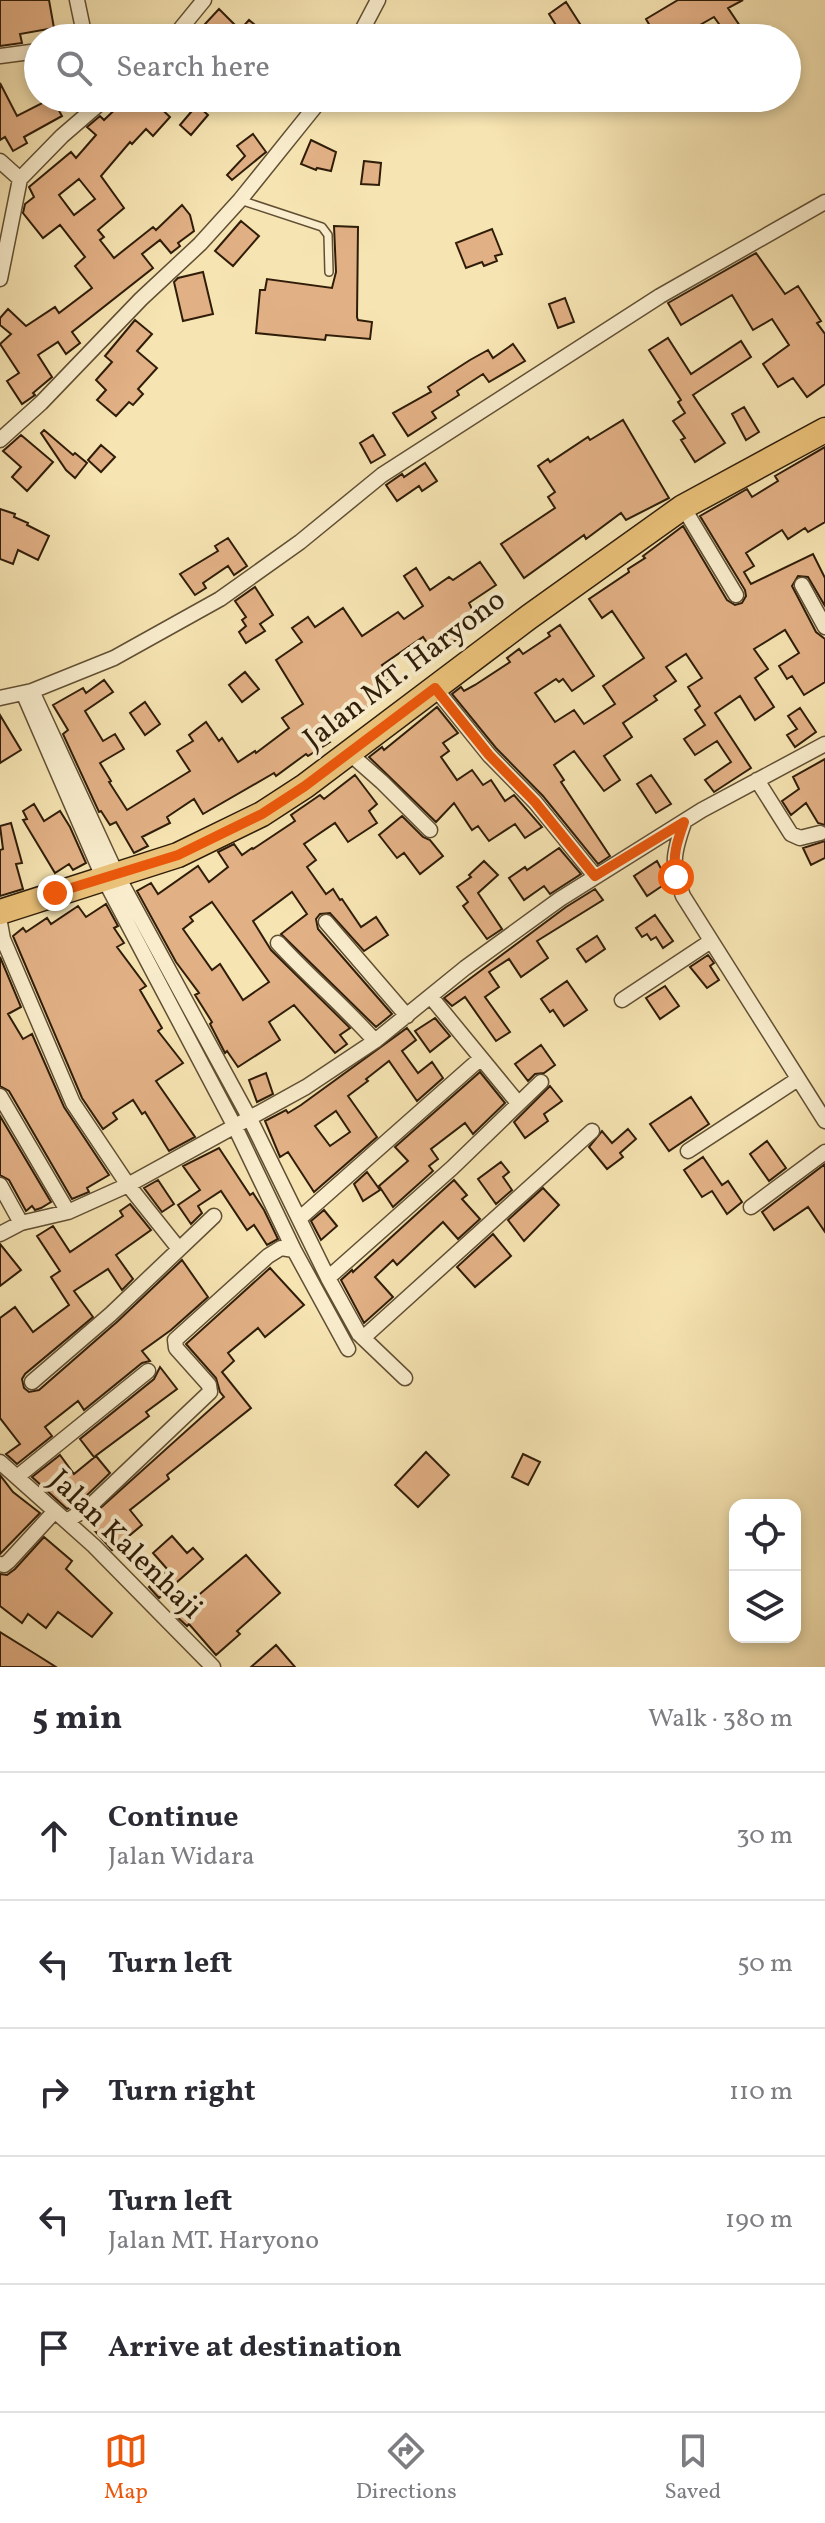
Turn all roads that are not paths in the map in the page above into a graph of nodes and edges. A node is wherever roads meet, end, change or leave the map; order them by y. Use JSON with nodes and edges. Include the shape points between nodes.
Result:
{"nodes":[{"id":1,"x":77,"y":0,"type":"edge"},
{"id":2,"x":204,"y":0,"type":"edge"},
{"id":3,"x":378,"y":0,"type":"edge"},
{"id":4,"x":82,"y":24,"type":"edge"},
{"id":5,"x":185,"y":24,"type":"edge"},
{"id":6,"x":365,"y":24,"type":"edge"},
{"id":7,"x":24,"y":53,"type":"edge"},
{"id":8,"x":0,"y":56,"type":"edge"},
{"id":9,"x":90,"y":112,"type":"edge"},
{"id":10,"x":311,"y":112,"type":"edge"},
{"id":11,"x":0,"y":161,"type":"edge"},
{"id":12,"x":20,"y":179,"type":"junction"},
{"id":13,"x":240,"y":200,"type":"junction"},
{"id":14,"x":825,"y":202,"type":"edge"},
{"id":15,"x":329,"y":272,"type":"dead end"},
{"id":16,"x":0,"y":279,"type":"edge"},
{"id":17,"x":824,"y":434,"type":"edge"},
{"id":18,"x":0,"y":440,"type":"edge"},
{"id":19,"x":683,"y":507,"type":"junction"},
{"id":20,"x":802,"y":585,"type":"dead end"},
{"id":21,"x":736,"y":595,"type":"dead end"},
{"id":22,"x":825,"y":627,"type":"edge"},
{"id":23,"x":435,"y":688,"type":"junction"},
{"id":24,"x":28,"y":692,"type":"junction"},
{"id":25,"x":0,"y":698,"type":"edge"},
{"id":26,"x":825,"y":744,"type":"edge"},
{"id":27,"x":349,"y":753,"type":"junction"},
{"id":28,"x":757,"y":780,"type":"junction"},
{"id":29,"x":684,"y":822,"type":"junction"},
{"id":30,"x":430,"y":830,"type":"dead end"},
{"id":31,"x":820,"y":833,"type":"dead end"},
{"id":32,"x":110,"y":875,"type":"junction"},
{"id":33,"x":595,"y":876,"type":"junction"},
{"id":34,"x":0,"y":912,"type":"edge"},
{"id":35,"x":326,"y":922,"type":"dead end"},
{"id":36,"x":0,"y":923,"type":"edge"},
{"id":37,"x":711,"y":941,"type":"junction"},
{"id":38,"x":278,"y":943,"type":"dead end"},
{"id":39,"x":431,"y":997,"type":"junction"},
{"id":40,"x":622,"y":1000,"type":"dead end"},
{"id":41,"x":407,"y":1016,"type":"junction"},
{"id":42,"x":375,"y":1041,"type":"junction"},
{"id":43,"x":481,"y":1058,"type":"junction"},
{"id":44,"x":798,"y":1079,"type":"junction"},
{"id":45,"x":541,"y":1082,"type":"dead end"},
{"id":46,"x":0,"y":1096,"type":"edge"},
{"id":47,"x":518,"y":1103,"type":"junction"},
{"id":48,"x":250,"y":1119,"type":"junction"},
{"id":49,"x":825,"y":1121,"type":"edge"},
{"id":50,"x":235,"y":1127,"type":"junction"},
{"id":51,"x":592,"y":1131,"type":"dead end"},
{"id":52,"x":688,"y":1151,"type":"dead end"},
{"id":53,"x":825,"y":1152,"type":"edge"},
{"id":54,"x":0,"y":1185,"type":"edge"},
{"id":55,"x":128,"y":1185,"type":"junction"},
{"id":56,"x":751,"y":1207,"type":"dead end"},
{"id":57,"x":68,"y":1212,"type":"junction"},
{"id":58,"x":214,"y":1216,"type":"dead end"},
{"id":59,"x":299,"y":1219,"type":"junction"},
{"id":60,"x":21,"y":1223,"type":"junction"},
{"id":61,"x":0,"y":1234,"type":"edge"},
{"id":62,"x":179,"y":1249,"type":"junction"},
{"id":63,"x":294,"y":1250,"type":"junction"},
{"id":64,"x":328,"y":1278,"type":"junction"},
{"id":65,"x":363,"y":1338,"type":"junction"},
{"id":66,"x":348,"y":1349,"type":"dead end"},
{"id":67,"x":148,"y":1371,"type":"dead end"},
{"id":68,"x":405,"y":1378,"type":"dead end"},
{"id":69,"x":32,"y":1382,"type":"dead end"},
{"id":70,"x":0,"y":1462,"type":"edge"},
{"id":71,"x":17,"y":1477,"type":"junction"},
{"id":72,"x":61,"y":1516,"type":"junction"},
{"id":73,"x":0,"y":1564,"type":"edge"},
{"id":74,"x":213,"y":1667,"type":"edge"}],
"edges":[{"from":1,"to":4,"type":"street"},
{"from":2,"to":5,"type":"street"},
{"from":3,"to":6,"type":"street"},
{"from":7,"to":8,"type":"street"},
{"from":9,"to":12,"type":"street"},
{"from":10,"to":13,"type":"street"},
{"from":11,"to":12,"type":"street"},
{"from":12,"to":16,"type":"street"},
{"from":13,"to":15,"type":"lane","via":[[322,227],[328,235]]},
{"from":13,"to":18,"type":"street"},
{"from":14,"to":24,"type":"street","via":[[660,296],[382,475],[220,599],[114,658]]},
{"from":17,"to":19,"type":"main road","name":"Jalan MT. Haryono"},
{"from":19,"to":21,"type":"street"},
{"from":19,"to":23,"type":"main road","name":"Jalan MT. Haryono"},
{"from":20,"to":22,"type":"street"},
{"from":23,"to":27,"type":"main road","name":"Jalan MT. Haryono"},
{"from":23,"to":33,"type":"street"},
{"from":24,"to":25,"type":"street"},
{"from":24,"to":32,"type":"street"},
{"from":26,"to":28,"type":"street"},
{"from":27,"to":30,"type":"street"},
{"from":27,"to":32,"type":"main road","name":"Jalan MT. Haryono","via":[[262,814],[178,855]]},
{"from":28,"to":29,"type":"street"},
{"from":28,"to":31,"type":"street","via":[[791,834],[800,838]]},
{"from":29,"to":33,"type":"street"},
{"from":29,"to":37,"type":"street","via":[[674,849],[676,877]]},
{"from":32,"to":34,"type":"main road","name":"Jalan MT. Haryono"},
{"from":32,"to":48,"type":"street"},
{"from":32,"to":50,"type":"street"},
{"from":33,"to":39,"type":"street"},
{"from":35,"to":41,"type":"street"},
{"from":36,"to":55,"type":"street","via":[[73,1103]]},
{"from":37,"to":40,"type":"street"},
{"from":37,"to":44,"type":"street"},
{"from":38,"to":42,"type":"street"},
{"from":39,"to":41,"type":"street"},
{"from":39,"to":43,"type":"street"},
{"from":41,"to":42,"type":"street"},
{"from":42,"to":48,"type":"street"},
{"from":43,"to":47,"type":"street"},
{"from":43,"to":59,"type":"street"},
{"from":44,"to":49,"type":"street"},
{"from":44,"to":52,"type":"street"},
{"from":45,"to":47,"type":"street"},
{"from":46,"to":57,"type":"street"},
{"from":47,"to":64,"type":"street"},
{"from":48,"to":50,"type":"street"},
{"from":48,"to":59,"type":"street"},
{"from":50,"to":55,"type":"street"},
{"from":50,"to":63,"type":"street"},
{"from":51,"to":65,"type":"street"},
{"from":53,"to":56,"type":"street"},
{"from":54,"to":60,"type":"street"},
{"from":55,"to":57,"type":"street"},
{"from":55,"to":62,"type":"street"},
{"from":57,"to":60,"type":"street"},
{"from":58,"to":62,"type":"street"},
{"from":59,"to":64,"type":"street"},
{"from":60,"to":61,"type":"street"},
{"from":62,"to":69,"type":"street"},
{"from":63,"to":66,"type":"street"},
{"from":63,"to":72,"type":"street","via":[[281,1248],[268,1256],[177,1337],[176,1348],[210,1392],[89,1507]]},
{"from":64,"to":65,"type":"street"},
{"from":65,"to":68,"type":"street"},
{"from":67,"to":71,"type":"street"},
{"from":70,"to":71,"type":"street","name":"Jalan Kalenhaji"},
{"from":71,"to":72,"type":"street","name":"Jalan Kalenhaji"},
{"from":72,"to":73,"type":"street"},
{"from":72,"to":74,"type":"street","name":"Jalan Kalenhaji"}]}
